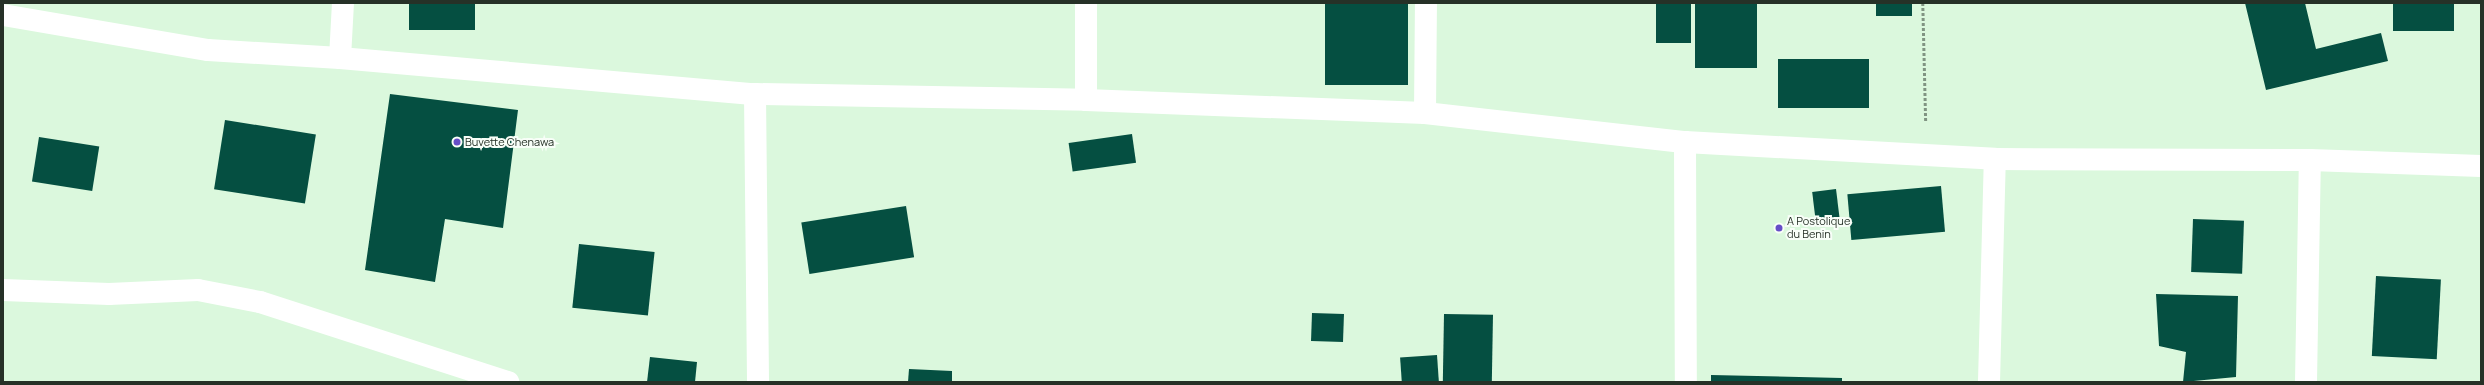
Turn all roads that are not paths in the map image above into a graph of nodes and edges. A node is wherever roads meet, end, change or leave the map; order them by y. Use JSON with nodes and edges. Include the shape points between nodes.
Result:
{"nodes":[{"id":1,"x":343,"y":3,"type":"edge"},
{"id":2,"x":1086,"y":3,"type":"edge"},
{"id":3,"x":1426,"y":3,"type":"edge"},
{"id":4,"x":3,"y":16,"type":"edge"},
{"id":5,"x":340,"y":58,"type":"junction"},
{"id":6,"x":755,"y":94,"type":"junction"},
{"id":7,"x":1086,"y":100,"type":"junction"},
{"id":8,"x":1425,"y":114,"type":"junction"},
{"id":9,"x":1685,"y":142,"type":"junction"},
{"id":10,"x":1995,"y":159,"type":"junction"},
{"id":11,"x":2310,"y":160,"type":"junction"},
{"id":12,"x":2481,"y":166,"type":"edge"},
{"id":13,"x":3,"y":290,"type":"edge"},
{"id":14,"x":462,"y":375,"type":"edge"},
{"id":15,"x":508,"y":382,"type":"edge"},
{"id":16,"x":758,"y":382,"type":"edge"},
{"id":17,"x":1686,"y":382,"type":"edge"},
{"id":18,"x":1989,"y":382,"type":"edge"},
{"id":19,"x":2306,"y":382,"type":"edge"}],
"edges":[{"from":1,"to":5,"type":"street"},
{"from":2,"to":7,"type":"street"},
{"from":3,"to":8,"type":"street"},
{"from":4,"to":5,"type":"street","via":[[208,50]]},
{"from":5,"to":6,"type":"street"},
{"from":6,"to":7,"type":"street"},
{"from":6,"to":16,"type":"street"},
{"from":7,"to":8,"type":"street"},
{"from":8,"to":9,"type":"street"},
{"from":9,"to":10,"type":"street"},
{"from":9,"to":17,"type":"street"},
{"from":10,"to":11,"type":"street"},
{"from":10,"to":18,"type":"street"},
{"from":11,"to":12,"type":"street"},
{"from":11,"to":19,"type":"street"},
{"from":13,"to":14,"type":"street","via":[[109,294],[198,290],[260,302]]},
{"from":14,"to":15,"type":"street"}]}
